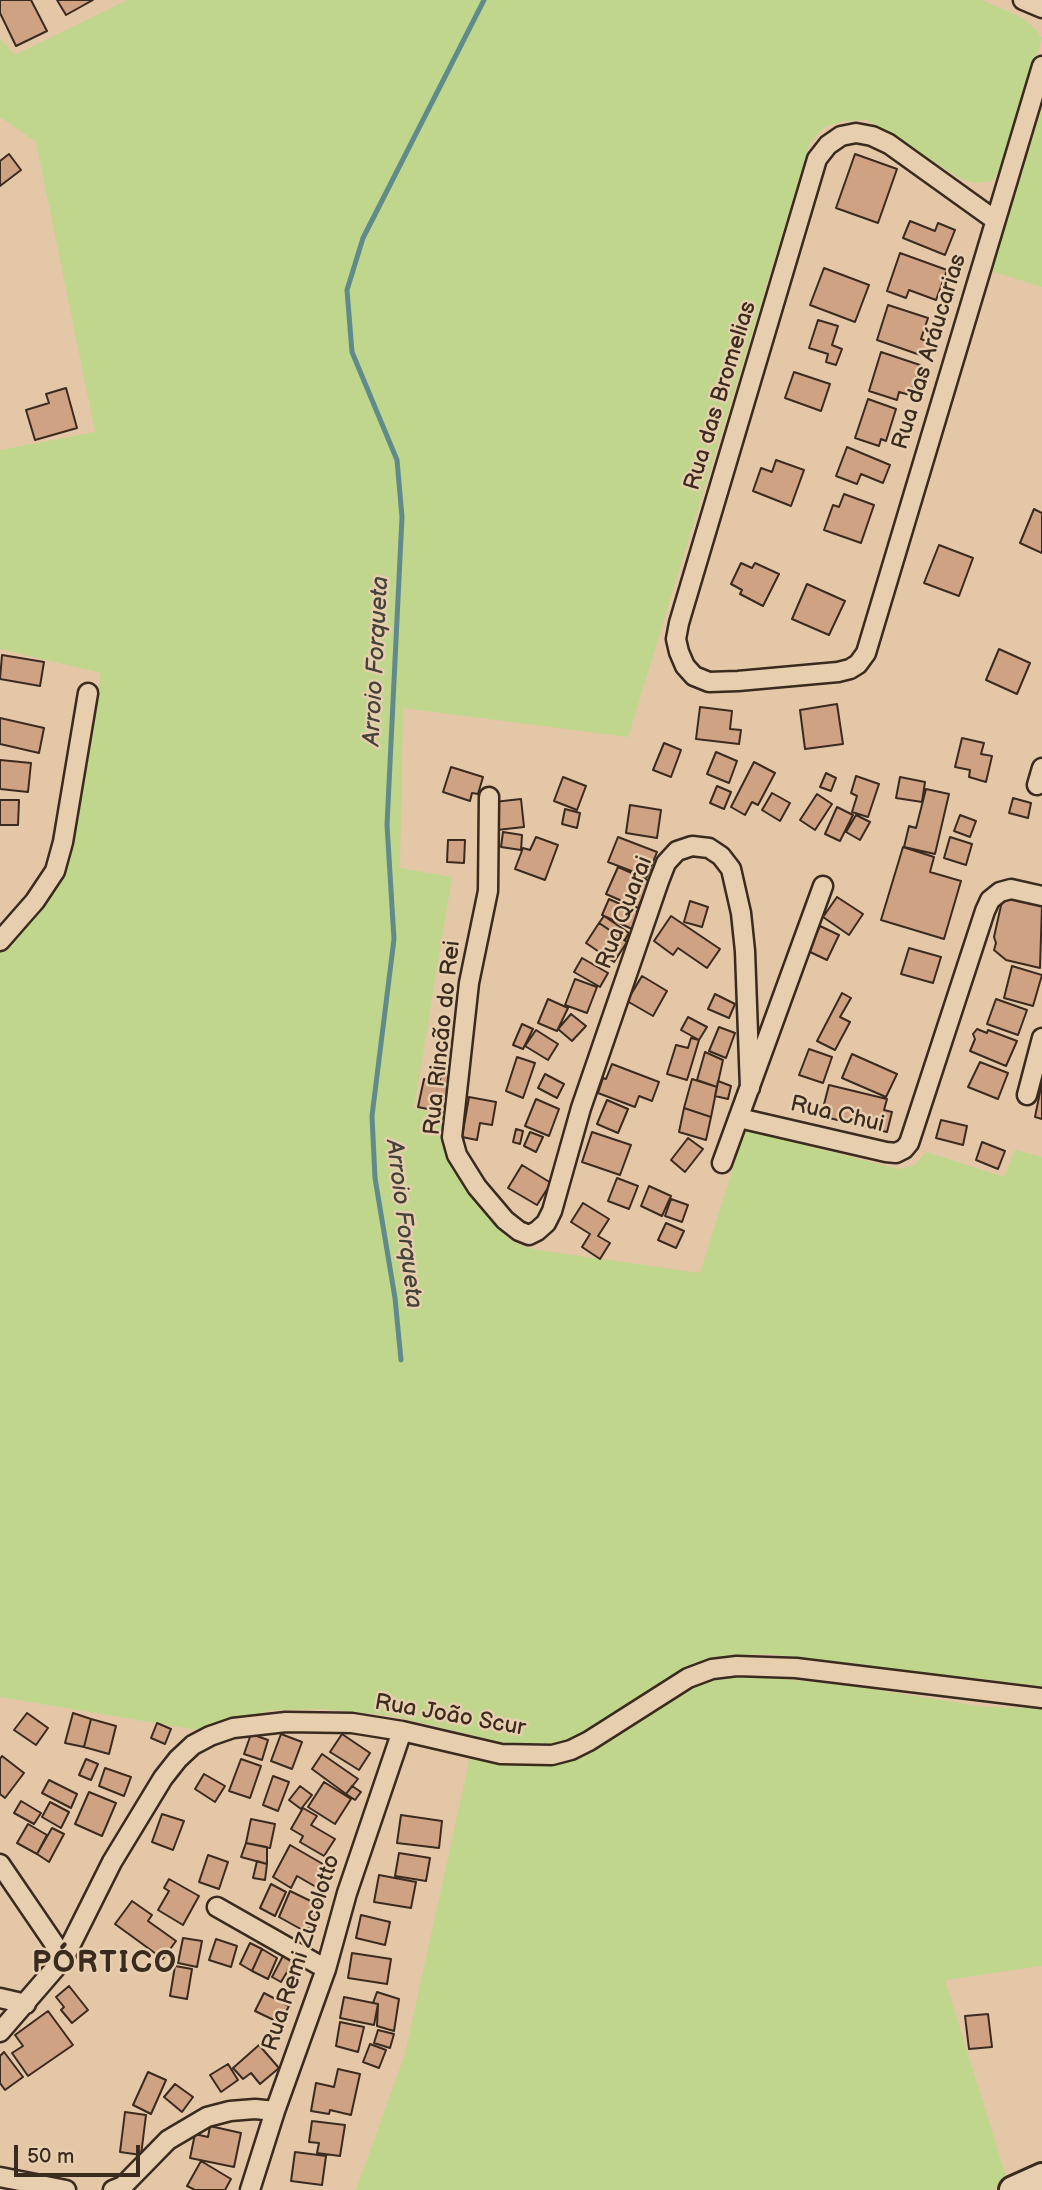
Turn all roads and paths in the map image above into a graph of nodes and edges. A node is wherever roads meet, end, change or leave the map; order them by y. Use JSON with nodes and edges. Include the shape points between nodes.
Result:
{"nodes":[{"id":1,"x":1023,"y":0,"type":"edge"},
{"id":2,"x":1042,"y":8,"type":"edge"},
{"id":3,"x":1042,"y":66,"type":"edge"},
{"id":4,"x":995,"y":220,"type":"junction"},
{"id":5,"x":866,"y":653,"type":"joint"},
{"id":6,"x":88,"y":693,"type":"dead end"},
{"id":7,"x":1042,"y":768,"type":"edge"},
{"id":8,"x":1037,"y":785,"type":"dead end"},
{"id":9,"x":489,"y":797,"type":"dead end"},
{"id":10,"x":823,"y":886,"type":"dead end"},
{"id":11,"x":1042,"y":896,"type":"edge"},
{"id":12,"x":0,"y":941,"type":"edge"},
{"id":13,"x":1042,"y":1038,"type":"edge"},
{"id":14,"x":750,"y":1088,"type":"junction"},
{"id":15,"x":1027,"y":1095,"type":"dead end"},
{"id":16,"x":739,"y":1118,"type":"junction"},
{"id":17,"x":722,"y":1163,"type":"dead end"},
{"id":18,"x":546,"y":1223,"type":"joint"},
{"id":19,"x":1042,"y":1698,"type":"edge"},
{"id":20,"x":402,"y":1731,"type":"junction"},
{"id":21,"x":0,"y":1864,"type":"edge"},
{"id":22,"x":217,"y":1907,"type":"dead end"},
{"id":23,"x":64,"y":1958,"type":"junction"},
{"id":24,"x":326,"y":1969,"type":"junction"},
{"id":25,"x":0,"y":1998,"type":"edge"},
{"id":26,"x":26,"y":2004,"type":"junction"},
{"id":27,"x":0,"y":2032,"type":"edge"},
{"id":28,"x":275,"y":2111,"type":"junction"},
{"id":29,"x":0,"y":2177,"type":"edge"},
{"id":30,"x":1042,"y":2177,"type":"edge"},
{"id":31,"x":66,"y":2190,"type":"edge"},
{"id":32,"x":113,"y":2190,"type":"edge"},
{"id":33,"x":250,"y":2190,"type":"edge"},
{"id":34,"x":1013,"y":2190,"type":"edge"}],
"edges":[{"from":1,"to":2,"type":"street"},
{"from":3,"to":4,"type":"street","name":"Rua das Aráucarias"},
{"from":4,"to":5,"type":"street","name":"Rua das Aráucarias"},
{"from":4,"to":5,"type":"street","name":"Rua das Bromelias","via":[[872,136],[856,132],[841,136],[822,152],[676,639],[685,666],[709,682],[838,672],[859,664]]},
{"from":6,"to":12,"type":"street","via":[[64,842],[55,871]]},
{"from":7,"to":8,"type":"street"},
{"from":9,"to":18,"type":"street","name":"Rua Rincão do Rei","via":[[488,891],[469,983],[452,1137],[457,1155],[477,1187],[505,1220],[529,1234]]},
{"from":10,"to":14,"type":"street"},
{"from":11,"to":16,"type":"street","name":"Rua Chui","via":[[1011,888],[990,900],[904,1149],[886,1152]]},
{"from":13,"to":15,"type":"street"},
{"from":14,"to":16,"type":"street"},
{"from":14,"to":18,"type":"street","name":"Rua Quarai","via":[[745,951],[731,869],[709,848],[692,846],[677,851],[659,881]]},
{"from":16,"to":17,"type":"street"},
{"from":19,"to":20,"type":"street","name":"Rua João Scur","via":[[796,1668],[737,1666],[688,1678],[589,1741],[552,1755],[501,1754]]},
{"from":20,"to":23,"type":"street","name":"Rua João Scur","via":[[352,1723],[286,1722],[233,1728],[193,1745],[163,1778],[112,1862]]},
{"from":20,"to":24,"type":"street","name":"Rua Remi Zucolotto"},
{"from":21,"to":23,"type":"street"},
{"from":22,"to":24,"type":"street"},
{"from":23,"to":26,"type":"street","name":"Rua João Scur"},
{"from":24,"to":28,"type":"street","name":"Rua Remi Zucolotto"},
{"from":25,"to":26,"type":"street"},
{"from":26,"to":27,"type":"street","name":"Rua João Scur"},
{"from":28,"to":32,"type":"street","via":[[230,2111],[207,2117],[168,2140],[123,2186]]},
{"from":28,"to":33,"type":"street","name":"Rua Remi Zucolotto"},
{"from":29,"to":31,"type":"street"},
{"from":30,"to":34,"type":"main road"}]}
